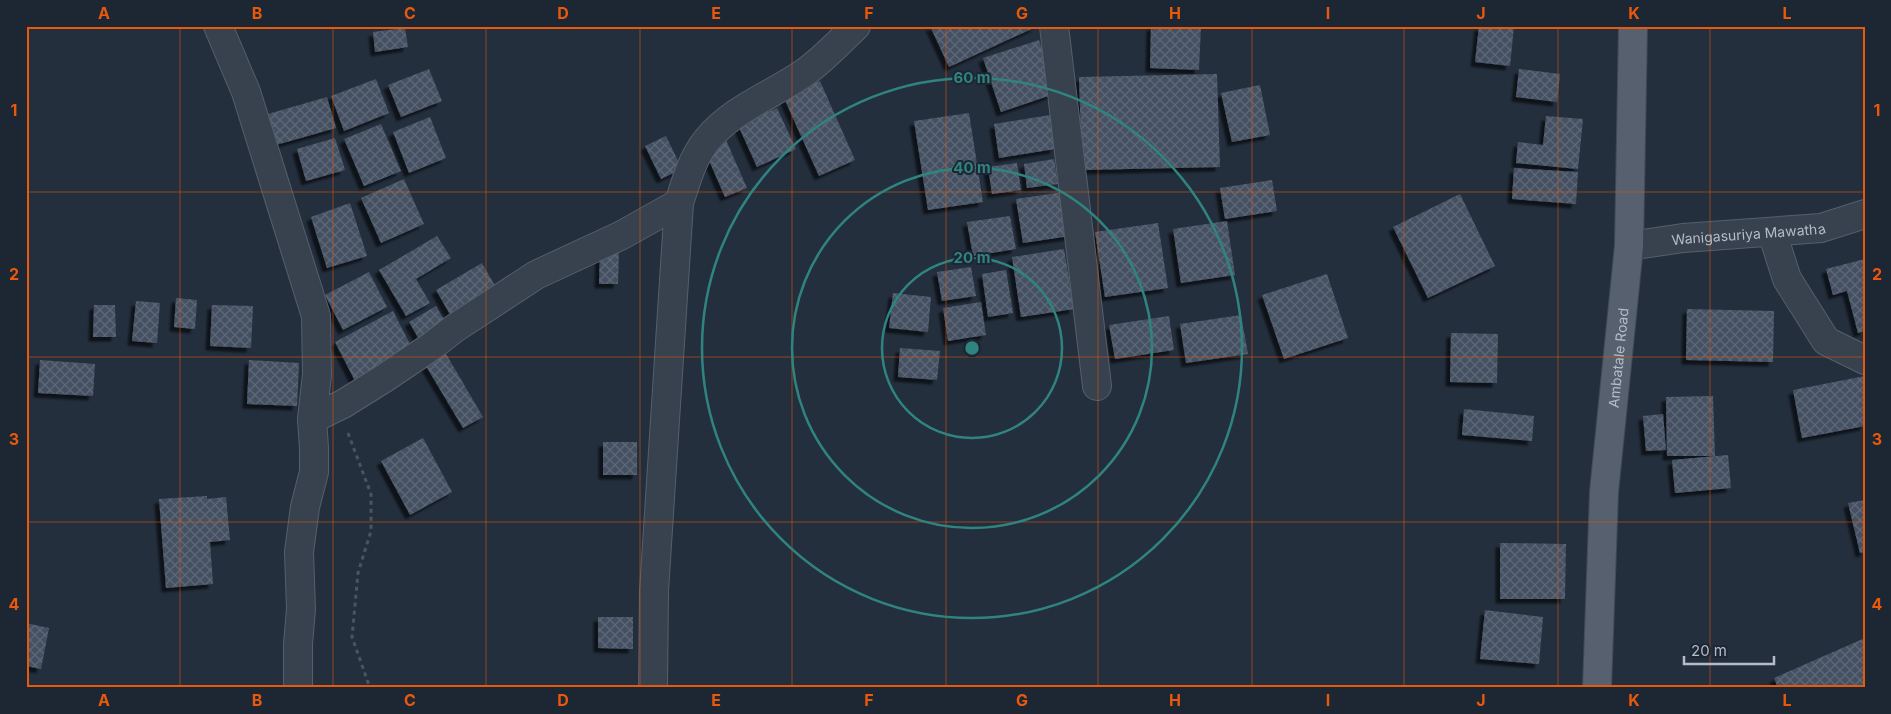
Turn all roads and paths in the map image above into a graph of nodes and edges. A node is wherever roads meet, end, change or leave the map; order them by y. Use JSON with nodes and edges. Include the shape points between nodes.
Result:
{"nodes":[{"id":1,"x":218,"y":26,"type":"edge"},
{"id":2,"x":856,"y":26,"type":"edge"},
{"id":3,"x":1054,"y":26,"type":"edge"},
{"id":4,"x":1633,"y":26,"type":"edge"},
{"id":5,"x":679,"y":203,"type":"junction"},
{"id":6,"x":1865,"y":214,"type":"edge"},
{"id":7,"x":1772,"y":232,"type":"junction"},
{"id":8,"x":1629,"y":246,"type":"junction"},
{"id":9,"x":1865,"y":360,"type":"edge"},
{"id":10,"x":1097,"y":386,"type":"dead end"},
{"id":11,"x":343,"y":404,"type":"junction"},
{"id":12,"x":312,"y":419,"type":"junction"},
{"id":13,"x":298,"y":688,"type":"edge"},
{"id":14,"x":370,"y":688,"type":"edge"},
{"id":15,"x":654,"y":688,"type":"edge"},
{"id":16,"x":1597,"y":688,"type":"edge"}],
"edges":[{"from":1,"to":12,"type":"street","via":[[246,92],[316,316],[317,375]]},
{"from":2,"to":5,"type":"street","via":[[804,73],[742,110],[706,140],[694,159]]},
{"from":3,"to":10,"type":"street"},
{"from":4,"to":8,"type":"main road","name":"Ambatale Road"},
{"from":5,"to":11,"type":"street","via":[[622,235],[536,275]]},
{"from":5,"to":15,"type":"street","via":[[654,591]]},
{"from":6,"to":7,"type":"street","name":"Wanigasuriya Mawatha","via":[[1821,228]]},
{"from":7,"to":8,"type":"street","name":"Wanigasuriya Mawatha","via":[[1683,238]]},
{"from":7,"to":9,"type":"street","via":[[1787,279],[1826,341]]},
{"from":8,"to":16,"type":"main road","name":"Ambatale Road","via":[[1604,492]]},
{"from":11,"to":12,"type":"street"},
{"from":11,"to":14,"type":"path","via":[[350,440],[371,494],[371,531],[358,573],[352,637]]},
{"from":12,"to":13,"type":"street","via":[[314,472],[299,552]]}]}
